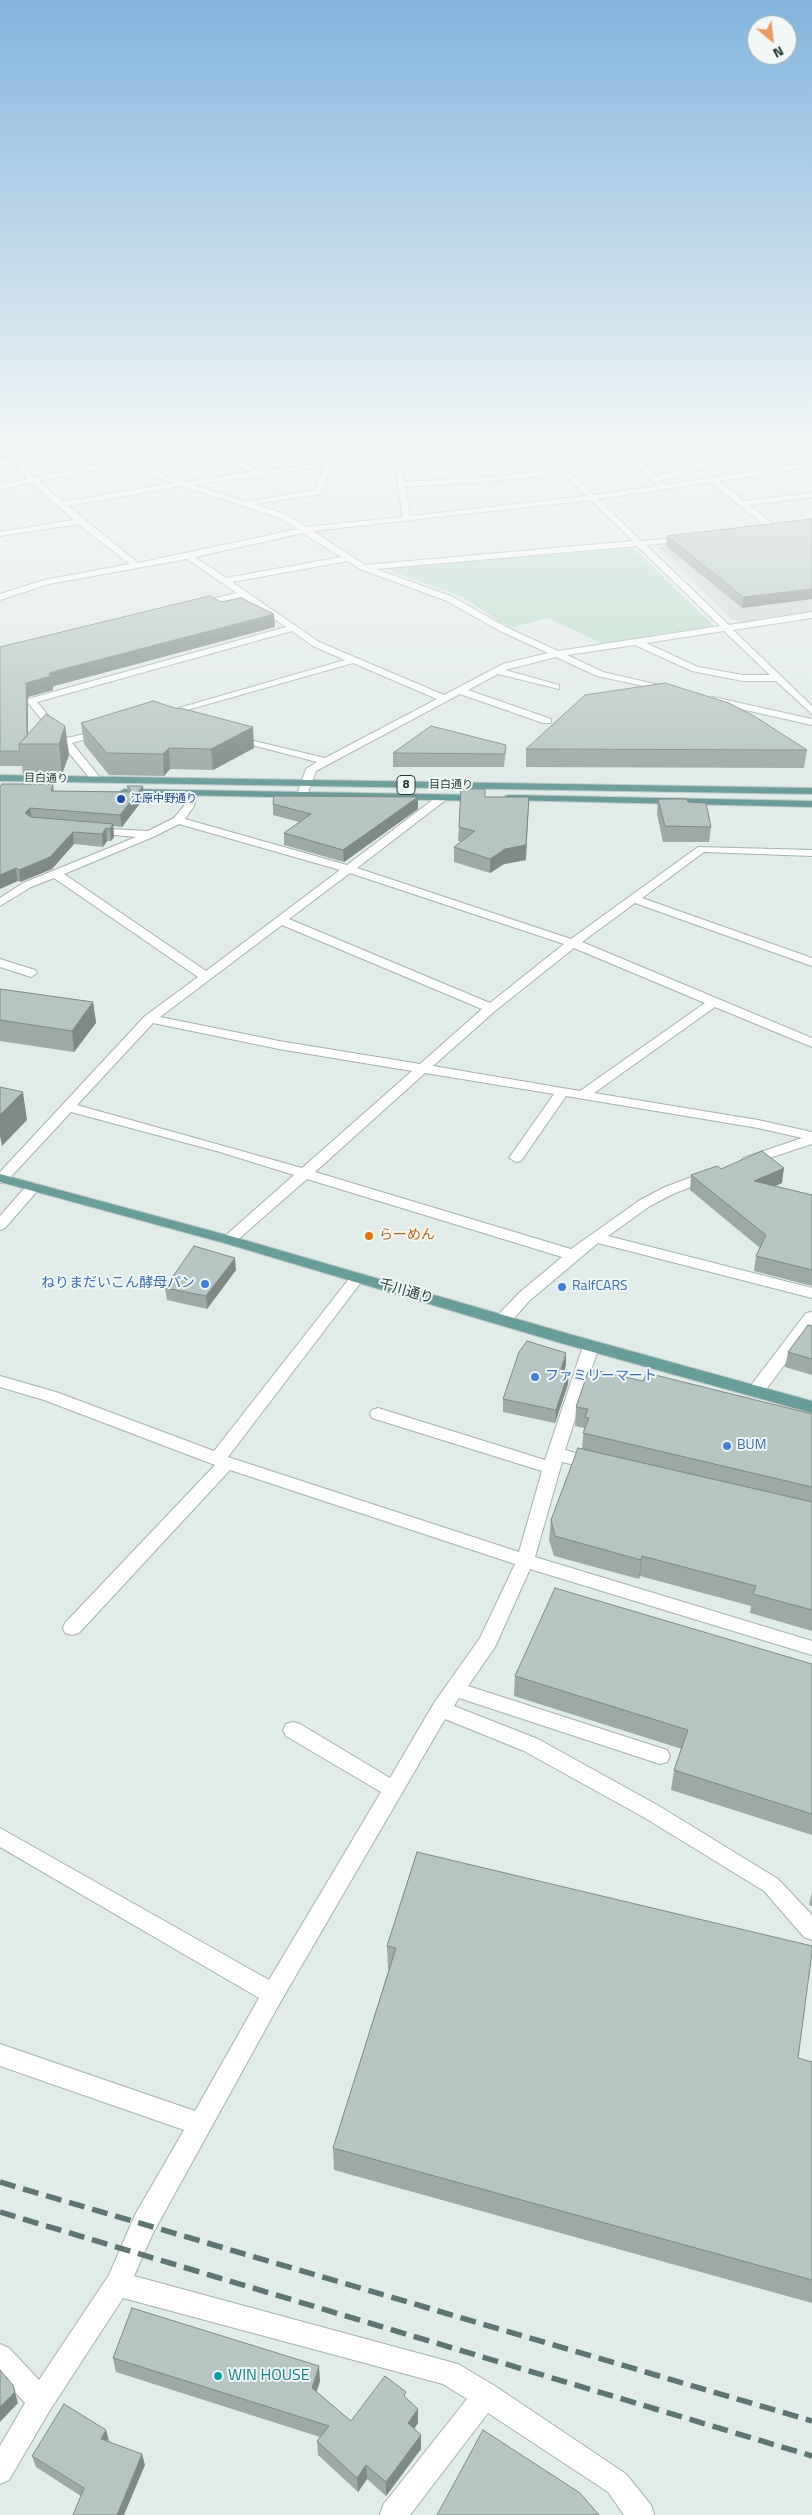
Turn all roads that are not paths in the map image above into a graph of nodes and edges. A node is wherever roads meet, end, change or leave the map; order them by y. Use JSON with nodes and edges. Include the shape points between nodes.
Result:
{"nodes":[{"id":1,"x":130,"y":560,"type":"edge"},
{"id":2,"x":166,"y":560,"type":"edge"},
{"id":3,"x":195,"y":560,"type":"edge"},
{"id":4,"x":336,"y":560,"type":"edge"},
{"id":5,"x":353,"y":560,"type":"edge"},
{"id":6,"x":443,"y":560,"type":"edge"},
{"id":7,"x":657,"y":560,"type":"edge"},
{"id":8,"x":137,"y":566,"type":"junction"},
{"id":9,"x":363,"y":567,"type":"junction"},
{"id":10,"x":226,"y":581,"type":"junction"},
{"id":11,"x":246,"y":594,"type":"junction"},
{"id":12,"x":0,"y":597,"type":"edge"},
{"id":13,"x":188,"y":608,"type":"edge"},
{"id":14,"x":812,"y":615,"type":"edge"},
{"id":15,"x":294,"y":628,"type":"junction"},
{"id":16,"x":725,"y":628,"type":"junction"},
{"id":17,"x":634,"y":641,"type":"junction"},
{"id":18,"x":556,"y":654,"type":"junction"},
{"id":19,"x":354,"y":660,"type":"junction"},
{"id":20,"x":497,"y":671,"type":"junction"},
{"id":21,"x":778,"y":678,"type":"junction"},
{"id":22,"x":556,"y":687,"type":"dead end"},
{"id":23,"x":458,"y":690,"type":"junction"},
{"id":24,"x":675,"y":691,"type":"edge"},
{"id":25,"x":443,"y":698,"type":"junction"},
{"id":26,"x":704,"y":698,"type":"edge"},
{"id":27,"x":812,"y":711,"type":"edge"},
{"id":28,"x":547,"y":721,"type":"dead end"},
{"id":29,"x":173,"y":722,"type":"edge"},
{"id":30,"x":812,"y":722,"type":"edge"},
{"id":31,"x":110,"y":729,"type":"edge"},
{"id":32,"x":221,"y":734,"type":"edge"},
{"id":33,"x":65,"y":742,"type":"junction"},
{"id":34,"x":326,"y":760,"type":"junction"},
{"id":35,"x":0,"y":778,"type":"edge"},
{"id":36,"x":97,"y":780,"type":"junction"},
{"id":37,"x":305,"y":783,"type":"junction"},
{"id":38,"x":812,"y":791,"type":"edge"},
{"id":39,"x":115,"y":792,"type":"edge"},
{"id":40,"x":192,"y":793,"type":"junction"},
{"id":41,"x":302,"y":795,"type":"junction"},
{"id":42,"x":443,"y":797,"type":"junction"},
{"id":43,"x":812,"y":804,"type":"edge"},
{"id":44,"x":178,"y":820,"type":"junction"},
{"id":45,"x":83,"y":828,"type":"edge"},
{"id":46,"x":149,"y":834,"type":"junction"},
{"id":47,"x":812,"y":852,"type":"edge"},
{"id":48,"x":350,"y":869,"type":"junction"},
{"id":49,"x":55,"y":874,"type":"junction"},
{"id":50,"x":634,"y":899,"type":"junction"},
{"id":51,"x":0,"y":903,"type":"edge"},
{"id":52,"x":280,"y":920,"type":"junction"},
{"id":53,"x":573,"y":943,"type":"junction"},
{"id":54,"x":0,"y":962,"type":"edge"},
{"id":55,"x":812,"y":962,"type":"edge"},
{"id":56,"x":30,"y":973,"type":"dead end"},
{"id":57,"x":205,"y":976,"type":"junction"},
{"id":58,"x":713,"y":1003,"type":"junction"},
{"id":59,"x":491,"y":1008,"type":"junction"},
{"id":60,"x":150,"y":1019,"type":"junction"},
{"id":61,"x":812,"y":1043,"type":"edge"},
{"id":62,"x":420,"y":1069,"type":"junction"},
{"id":63,"x":562,"y":1092,"type":"junction"},
{"id":64,"x":582,"y":1095,"type":"junction"},
{"id":65,"x":68,"y":1107,"type":"junction"},
{"id":66,"x":812,"y":1138,"type":"edge"},
{"id":67,"x":516,"y":1158,"type":"dead end"},
{"id":68,"x":304,"y":1172,"type":"junction"},
{"id":69,"x":0,"y":1178,"type":"edge"},
{"id":70,"x":33,"y":1187,"type":"junction"},
{"id":71,"x":0,"y":1225,"type":"edge"},
{"id":72,"x":596,"y":1238,"type":"junction"},
{"id":73,"x":229,"y":1240,"type":"junction"},
{"id":74,"x":573,"y":1255,"type":"junction"},
{"id":75,"x":357,"y":1278,"type":"junction"},
{"id":76,"x":812,"y":1293,"type":"edge"},
{"id":77,"x":812,"y":1317,"type":"edge"},
{"id":78,"x":503,"y":1320,"type":"junction"},
{"id":79,"x":591,"y":1346,"type":"junction"},
{"id":80,"x":0,"y":1381,"type":"edge"},
{"id":81,"x":755,"y":1392,"type":"junction"},
{"id":82,"x":812,"y":1406,"type":"edge"},
{"id":83,"x":378,"y":1414,"type":"dead end"},
{"id":84,"x":222,"y":1461,"type":"junction"},
{"id":85,"x":553,"y":1461,"type":"junction"},
{"id":86,"x":612,"y":1468,"type":"edge"},
{"id":87,"x":525,"y":1561,"type":"junction"},
{"id":88,"x":72,"y":1628,"type":"dead end"},
{"id":89,"x":812,"y":1648,"type":"edge"},
{"id":90,"x":456,"y":1689,"type":"junction"},
{"id":91,"x":441,"y":1709,"type":"junction"},
{"id":92,"x":292,"y":1730,"type":"dead end"},
{"id":93,"x":660,"y":1756,"type":"dead end"},
{"id":94,"x":394,"y":1790,"type":"junction"},
{"id":95,"x":0,"y":1837,"type":"edge"},
{"id":96,"x":812,"y":1930,"type":"edge"},
{"id":97,"x":273,"y":1994,"type":"junction"},
{"id":98,"x":0,"y":2055,"type":"edge"},
{"id":99,"x":199,"y":2124,"type":"junction"},
{"id":100,"x":118,"y":2284,"type":"junction"},
{"id":101,"x":0,"y":2357,"type":"edge"},
{"id":102,"x":486,"y":2395,"type":"junction"},
{"id":103,"x":41,"y":2401,"type":"junction"},
{"id":104,"x":0,"y":2471,"type":"edge"},
{"id":105,"x":393,"y":2515,"type":"edge"},
{"id":106,"x":641,"y":2515,"type":"edge"}],
"edges":[{"from":1,"to":8,"type":"street"},
{"from":2,"to":8,"type":"street"},
{"from":3,"to":10,"type":"street"},
{"from":4,"to":10,"type":"street"},
{"from":5,"to":9,"type":"street"},
{"from":6,"to":9,"type":"street"},
{"from":7,"to":16,"type":"street"},
{"from":8,"to":12,"type":"street","via":[[48,582]]},
{"from":9,"to":18,"type":"street","via":[[450,599]]},
{"from":10,"to":11,"type":"street"},
{"from":11,"to":13,"type":"street"},
{"from":11,"to":15,"type":"street"},
{"from":14,"to":16,"type":"street"},
{"from":15,"to":19,"type":"street","via":[[316,644]]},
{"from":15,"to":33,"type":"street","via":[[31,701]]},
{"from":16,"to":17,"type":"street"},
{"from":16,"to":21,"type":"street"},
{"from":17,"to":18,"type":"street"},
{"from":17,"to":21,"type":"street","via":[[703,671],[743,678]]},
{"from":18,"to":20,"type":"street","via":[[521,661]]},
{"from":18,"to":24,"type":"street","via":[[600,674]]},
{"from":19,"to":25,"type":"street"},
{"from":19,"to":29,"type":"street","via":[[154,717]]},
{"from":20,"to":22,"type":"street"},
{"from":20,"to":23,"type":"street"},
{"from":21,"to":27,"type":"street"},
{"from":23,"to":25,"type":"street"},
{"from":23,"to":28,"type":"street"},
{"from":25,"to":34,"type":"street"},
{"from":26,"to":30,"type":"street"},
{"from":31,"to":33,"type":"street"},
{"from":32,"to":34,"type":"street"},
{"from":33,"to":36,"type":"street"},
{"from":34,"to":37,"type":"street","via":[[311,769]]},
{"from":35,"to":36,"type":"main road","name":"目白通り","number":"8"},
{"from":36,"to":37,"type":"main road","name":"目白通り","number":"8"},
{"from":37,"to":38,"type":"main road","name":"目白通り","number":"8"},
{"from":37,"to":41,"type":"street"},
{"from":39,"to":40,"type":"main road","name":"目白通り","number":"8"},
{"from":40,"to":41,"type":"main road","name":"目白通り","number":"8"},
{"from":40,"to":44,"type":"street","via":[[189,806]]},
{"from":41,"to":42,"type":"main road","name":"目白通り","number":"8"},
{"from":42,"to":43,"type":"main road","name":"目白通り","number":"8"},
{"from":42,"to":48,"type":"street"},
{"from":44,"to":46,"type":"street"},
{"from":44,"to":48,"type":"street"},
{"from":45,"to":46,"type":"street"},
{"from":46,"to":49,"type":"street"},
{"from":47,"to":50,"type":"street","via":[[702,849]]},
{"from":48,"to":52,"type":"street"},
{"from":48,"to":53,"type":"street"},
{"from":49,"to":51,"type":"street","via":[[28,885]]},
{"from":49,"to":57,"type":"street"},
{"from":50,"to":53,"type":"street"},
{"from":50,"to":55,"type":"street"},
{"from":52,"to":57,"type":"street"},
{"from":52,"to":59,"type":"street"},
{"from":53,"to":58,"type":"street"},
{"from":53,"to":59,"type":"street"},
{"from":54,"to":56,"type":"street"},
{"from":57,"to":60,"type":"street"},
{"from":58,"to":61,"type":"street"},
{"from":58,"to":64,"type":"street"},
{"from":59,"to":62,"type":"street"},
{"from":60,"to":62,"type":"street"},
{"from":60,"to":65,"type":"street"},
{"from":62,"to":63,"type":"street"},
{"from":62,"to":68,"type":"street"},
{"from":63,"to":64,"type":"street"},
{"from":63,"to":67,"type":"street"},
{"from":64,"to":66,"type":"street","via":[[758,1124]]},
{"from":65,"to":68,"type":"street"},
{"from":65,"to":69,"type":"street"},
{"from":66,"to":72,"type":"street","via":[[670,1190],[645,1203]]},
{"from":68,"to":73,"type":"street"},
{"from":68,"to":74,"type":"street"},
{"from":69,"to":70,"type":"main road","name":"千川通り"},
{"from":70,"to":71,"type":"street"},
{"from":70,"to":73,"type":"main road","name":"千川通り"},
{"from":72,"to":74,"type":"street"},
{"from":72,"to":76,"type":"street"},
{"from":73,"to":75,"type":"main road","name":"千川通り"},
{"from":74,"to":78,"type":"street","via":[[524,1297]]},
{"from":75,"to":78,"type":"main road","name":"千川通り"},
{"from":75,"to":84,"type":"street"},
{"from":77,"to":81,"type":"street"},
{"from":78,"to":79,"type":"main road","name":"千川通り"},
{"from":79,"to":81,"type":"main road","name":"千川通り"},
{"from":79,"to":85,"type":"street"},
{"from":80,"to":84,"type":"street","via":[[50,1396]]},
{"from":81,"to":82,"type":"main road","name":"千川通り"},
{"from":83,"to":85,"type":"street"},
{"from":84,"to":87,"type":"street"},
{"from":84,"to":88,"type":"street"},
{"from":85,"to":86,"type":"street"},
{"from":85,"to":87,"type":"street"},
{"from":87,"to":89,"type":"street"},
{"from":87,"to":90,"type":"street","via":[[488,1642]]},
{"from":90,"to":91,"type":"street"},
{"from":90,"to":93,"type":"street"},
{"from":91,"to":94,"type":"street"},
{"from":91,"to":96,"type":"street","via":[[531,1745],[652,1812],[771,1885]]},
{"from":92,"to":94,"type":"street"},
{"from":94,"to":97,"type":"street"},
{"from":95,"to":97,"type":"street"},
{"from":97,"to":99,"type":"street"},
{"from":98,"to":99,"type":"street"},
{"from":99,"to":100,"type":"street","via":[[144,2224]]},
{"from":100,"to":102,"type":"street","via":[[449,2373]]},
{"from":100,"to":103,"type":"street"},
{"from":101,"to":103,"type":"street"},
{"from":102,"to":105,"type":"street"},
{"from":102,"to":106,"type":"street","via":[[602,2471],[617,2483]]},
{"from":103,"to":104,"type":"street"}]}
